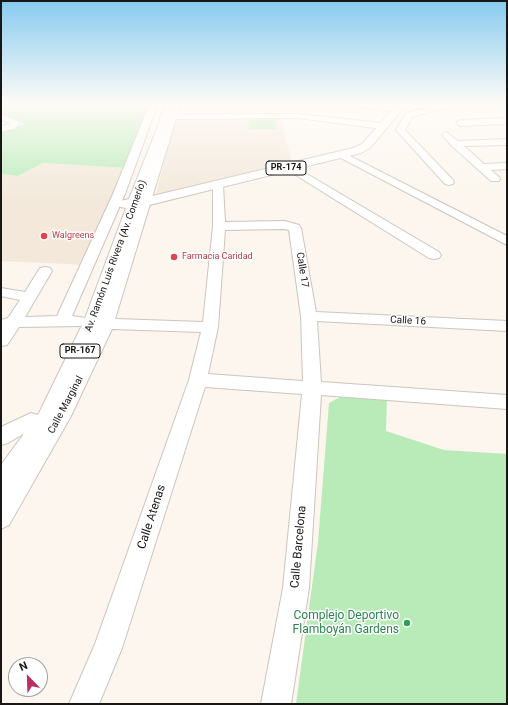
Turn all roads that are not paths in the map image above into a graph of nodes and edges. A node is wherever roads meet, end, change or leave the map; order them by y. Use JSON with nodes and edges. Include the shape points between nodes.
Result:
{"nodes":[{"id":1,"x":152,"y":136,"type":"edge"},
{"id":2,"x":156,"y":136,"type":"edge"},
{"id":3,"x":156,"y":136,"type":"edge"},
{"id":4,"x":374,"y":136,"type":"edge"},
{"id":5,"x":406,"y":136,"type":"edge"},
{"id":6,"x":447,"y":136,"type":"edge"},
{"id":7,"x":507,"y":142,"type":"edge"},
{"id":8,"x":455,"y":144,"type":"junction"},
{"id":9,"x":342,"y":155,"type":"junction"},
{"id":10,"x":507,"y":166,"type":"edge"},
{"id":11,"x":290,"y":167,"type":"junction"},
{"id":12,"x":482,"y":168,"type":"junction"},
{"id":13,"x":495,"y":179,"type":"dead end"},
{"id":14,"x":449,"y":182,"type":"dead end"},
{"id":15,"x":218,"y":185,"type":"junction"},
{"id":16,"x":135,"y":203,"type":"junction"},
{"id":17,"x":219,"y":226,"type":"junction"},
{"id":18,"x":507,"y":241,"type":"edge"},
{"id":19,"x":434,"y":255,"type":"dead end"},
{"id":20,"x":45,"y":271,"type":"dead end"},
{"id":21,"x":1,"y":292,"type":"edge"},
{"id":22,"x":30,"y":297,"type":"junction"},
{"id":23,"x":309,"y":316,"type":"junction"},
{"id":24,"x":71,"y":321,"type":"junction"},
{"id":25,"x":8,"y":324,"type":"edge"},
{"id":26,"x":106,"y":324,"type":"junction"},
{"id":27,"x":507,"y":326,"type":"edge"},
{"id":28,"x":210,"y":327,"type":"junction"},
{"id":29,"x":1,"y":341,"type":"edge"},
{"id":30,"x":198,"y":380,"type":"junction"},
{"id":31,"x":312,"y":388,"type":"junction"},
{"id":32,"x":507,"y":402,"type":"edge"},
{"id":33,"x":31,"y":420,"type":"junction"},
{"id":34,"x":1,"y":437,"type":"edge"},
{"id":35,"x":1,"y":464,"type":"edge"},
{"id":36,"x":1,"y":488,"type":"edge"},
{"id":37,"x":1,"y":518,"type":"edge"},
{"id":38,"x":84,"y":704,"type":"edge"},
{"id":39,"x":276,"y":704,"type":"edge"}],
"edges":[{"from":1,"to":24,"type":"street","name":"Calle Marginal","via":[[120,194]]},
{"from":2,"to":16,"type":"main road","name":"Av. Ramón Luis Rivera (Av. Comerío)","number":"PR-167"},
{"from":3,"to":16,"type":"street","name":"Calle Marginal"},
{"from":4,"to":9,"type":"main road","number":"PR-174","via":[[366,146]]},
{"from":5,"to":14,"type":"street"},
{"from":6,"to":8,"type":"street"},
{"from":7,"to":8,"type":"street"},
{"from":8,"to":12,"type":"street"},
{"from":9,"to":11,"type":"main road","number":"PR-174"},
{"from":9,"to":18,"type":"street"},
{"from":10,"to":12,"type":"street"},
{"from":11,"to":15,"type":"main road","number":"PR-174"},
{"from":11,"to":19,"type":"street"},
{"from":12,"to":13,"type":"street"},
{"from":15,"to":16,"type":"main road","number":"PR-174"},
{"from":15,"to":17,"type":"street","name":"Calle Atenas"},
{"from":16,"to":24,"type":"main road","name":"Av. Ramón Luis Rivera (Av. Comerío)","number":"PR-167","via":[[99,275]]},
{"from":16,"to":26,"type":"street","name":"Calle Marginal"},
{"from":16,"to":36,"type":"main road","name":"Av. Ramón Luis Rivera (Av. Comerío)","number":"PR-167","via":[[91,328],[48,418]]},
{"from":17,"to":23,"type":"street","name":"Calle 17","via":[[285,225],[295,228]]},
{"from":17,"to":28,"type":"street","name":"Calle Atenas"},
{"from":20,"to":22,"type":"street"},
{"from":21,"to":22,"type":"street"},
{"from":22,"to":25,"type":"street"},
{"from":23,"to":27,"type":"street","name":"Calle 16"},
{"from":23,"to":31,"type":"street","name":"Calle 17"},
{"from":24,"to":25,"type":"street"},
{"from":24,"to":33,"type":"main road","name":"Av. Ramón Luis Rivera (Av. Comerío)","number":"PR-167","via":[[60,367]]},
{"from":25,"to":29,"type":"street"},
{"from":26,"to":28,"type":"street"},
{"from":26,"to":37,"type":"street","name":"Calle Marginal","via":[[64,412]]},
{"from":28,"to":30,"type":"street","name":"Calle Atenas"},
{"from":30,"to":31,"type":"street"},
{"from":30,"to":38,"type":"street","name":"Calle Atenas","via":[[108,648]]},
{"from":31,"to":32,"type":"street"},
{"from":31,"to":39,"type":"street","name":"Calle Barcelona","via":[[296,588]]},
{"from":33,"to":34,"type":"street"},
{"from":33,"to":35,"type":"main road","name":"Av. Ramón Luis Rivera (Av. Comerío)","number":"PR-167"}]}
